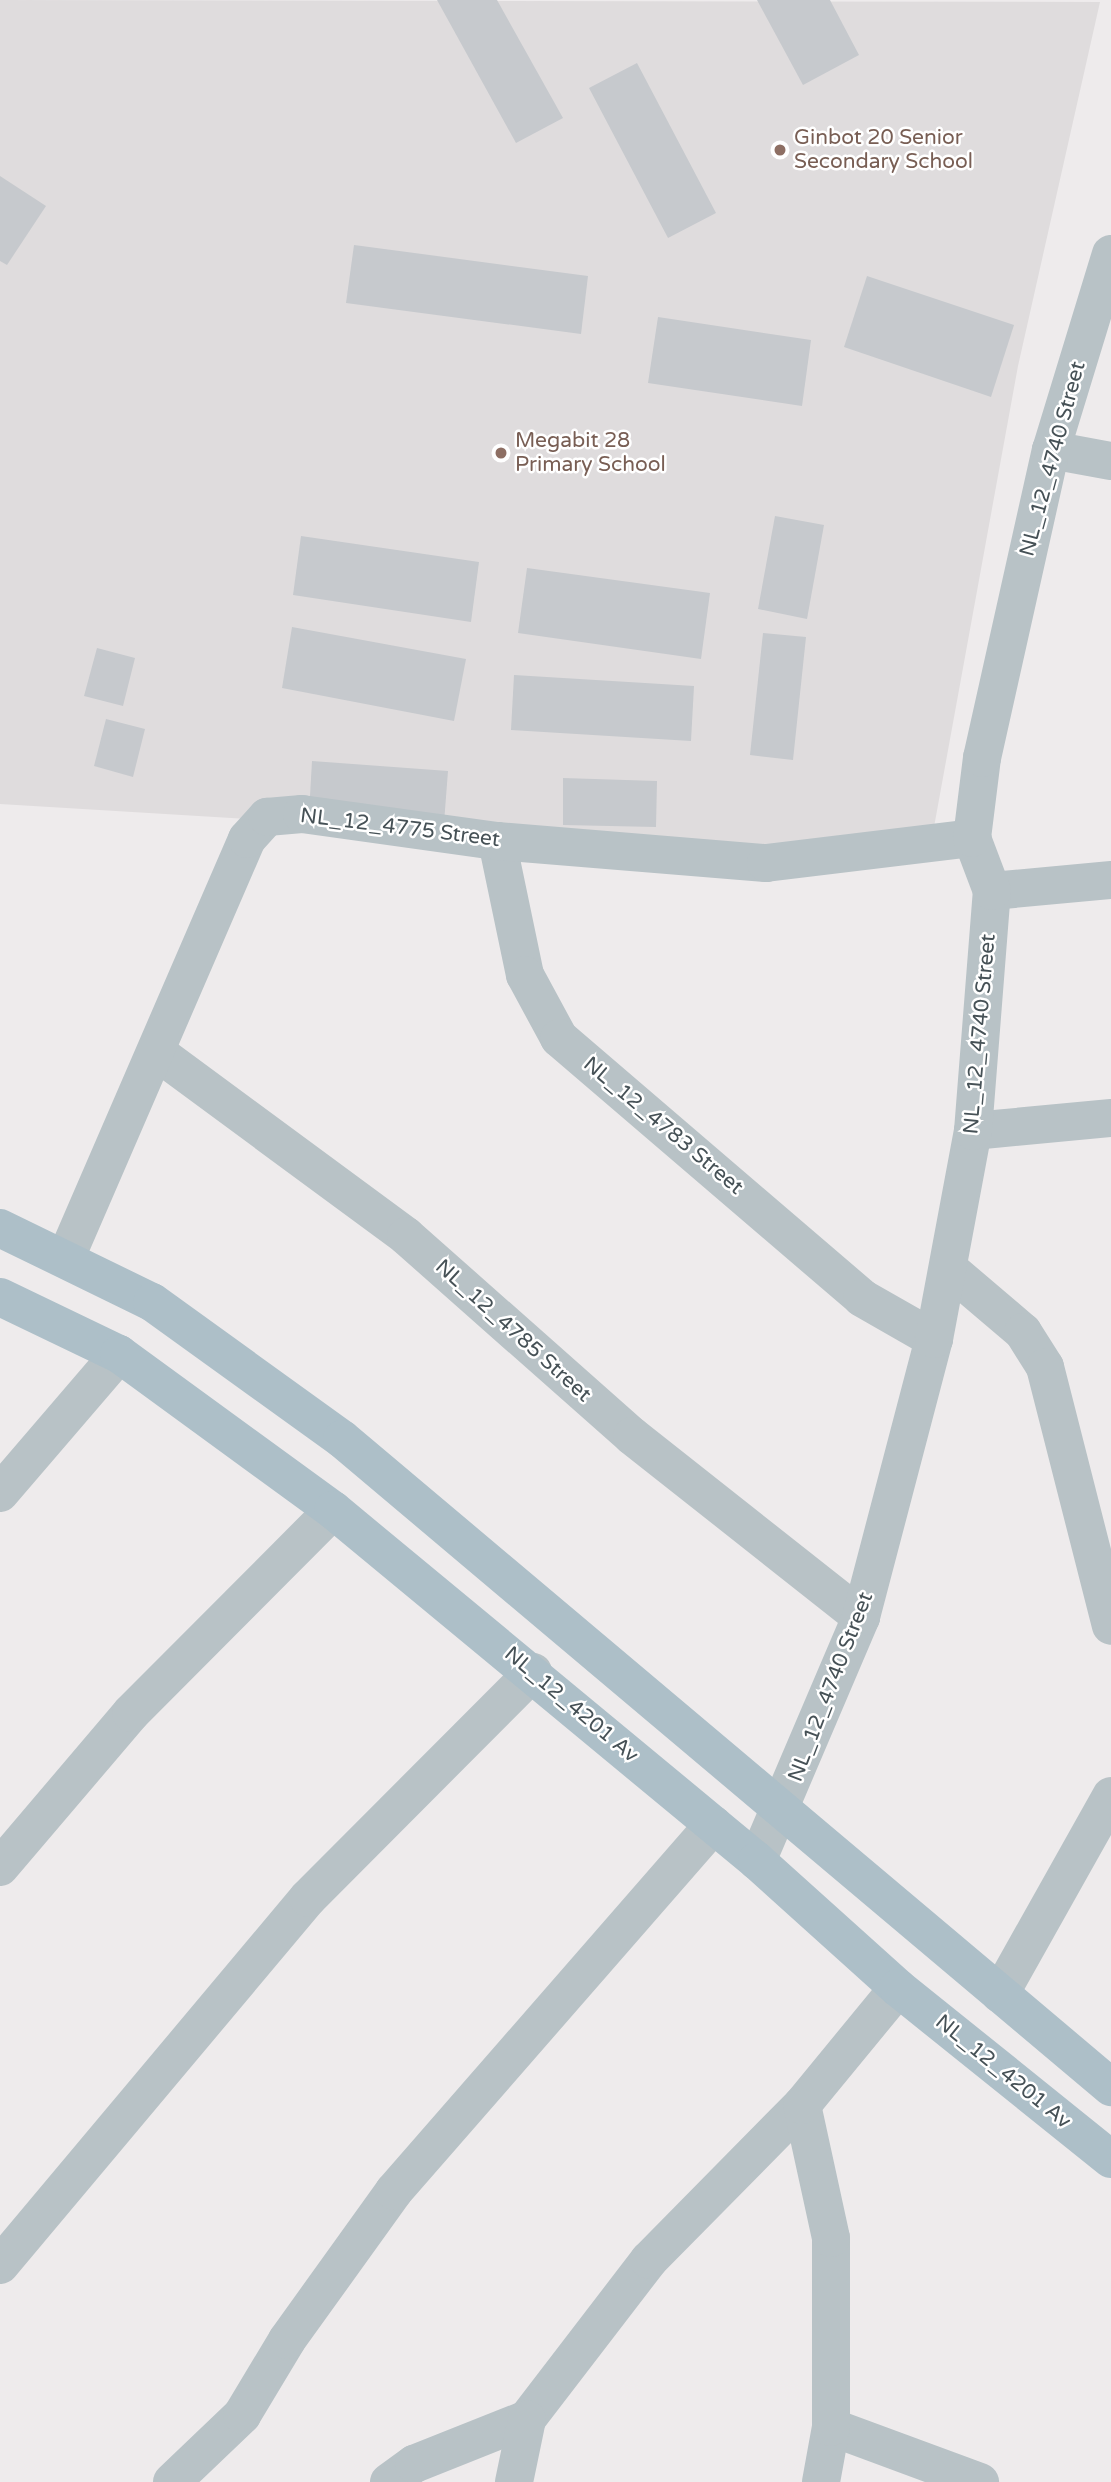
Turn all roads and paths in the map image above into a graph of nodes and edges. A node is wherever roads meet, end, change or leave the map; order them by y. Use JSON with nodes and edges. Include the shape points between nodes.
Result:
{"nodes":[{"id":1,"x":1111,"y":254,"type":"edge"},
{"id":2,"x":1051,"y":450,"type":"junction"},
{"id":3,"x":1111,"y":461,"type":"edge"},
{"id":4,"x":972,"y":838,"type":"junction"},
{"id":5,"x":497,"y":841,"type":"junction"},
{"id":6,"x":1111,"y":880,"type":"edge"},
{"id":7,"x":992,"y":891,"type":"junction"},
{"id":8,"x":158,"y":1054,"type":"junction"},
{"id":9,"x":1111,"y":1118,"type":"edge"},
{"id":10,"x":973,"y":1131,"type":"junction"},
{"id":11,"x":0,"y":1228,"type":"edge"},
{"id":12,"x":67,"y":1255,"type":"junction"},
{"id":13,"x":949,"y":1269,"type":"junction"},
{"id":14,"x":0,"y":1297,"type":"edge"},
{"id":15,"x":934,"y":1339,"type":"junction"},
{"id":16,"x":119,"y":1354,"type":"junction"},
{"id":17,"x":0,"y":1493,"type":"edge"},
{"id":18,"x":333,"y":1510,"type":"junction"},
{"id":19,"x":861,"y":1617,"type":"junction"},
{"id":20,"x":1111,"y":1626,"type":"edge"},
{"id":21,"x":533,"y":1672,"type":"junction"},
{"id":22,"x":1111,"y":1796,"type":"edge"},
{"id":23,"x":785,"y":1807,"type":"junction"},
{"id":24,"x":713,"y":1825,"type":"junction"},
{"id":25,"x":757,"y":1861,"type":"junction"},
{"id":26,"x":0,"y":1867,"type":"edge"},
{"id":27,"x":898,"y":1988,"type":"junction"},
{"id":28,"x":1000,"y":1994,"type":"junction"},
{"id":29,"x":1111,"y":2087,"type":"edge"},
{"id":30,"x":802,"y":2105,"type":"junction"},
{"id":31,"x":1111,"y":2159,"type":"edge"},
{"id":32,"x":0,"y":2265,"type":"edge"},
{"id":33,"x":527,"y":2419,"type":"junction"},
{"id":34,"x":831,"y":2427,"type":"junction"},
{"id":35,"x":172,"y":2482,"type":"edge"},
{"id":36,"x":390,"y":2482,"type":"edge"},
{"id":37,"x":514,"y":2482,"type":"edge"},
{"id":38,"x":821,"y":2482,"type":"edge"},
{"id":39,"x":980,"y":2482,"type":"edge"}],
"edges":[{"from":1,"to":2,"type":"street","name":"NL_12_4740 Street"},
{"from":2,"to":3,"type":"street"},
{"from":2,"to":4,"type":"street","name":"NL_12_4740 Street","via":[[982,758]]},
{"from":4,"to":5,"type":"street","name":"NL_12_4775 Street","via":[[766,863]]},
{"from":4,"to":7,"type":"street","name":"NL_12_4740 Street"},
{"from":5,"to":8,"type":"street","name":"NL_12_4775 Street","via":[[302,814],[267,817],[247,838]]},
{"from":5,"to":15,"type":"street","name":"NL_12_4783 Street","via":[[525,975],[559,1038],[862,1298]]},
{"from":6,"to":7,"type":"street"},
{"from":7,"to":10,"type":"street","name":"NL_12_4740 Street"},
{"from":8,"to":12,"type":"street","name":"NL_12_4775 Street"},
{"from":8,"to":19,"type":"street","name":"NL_12_4785 Street","via":[[406,1236],[632,1436]]},
{"from":9,"to":10,"type":"street"},
{"from":10,"to":13,"type":"street","name":"NL_12_4740 Street"},
{"from":11,"to":12,"type":"main road"},
{"from":12,"to":23,"type":"main road","via":[[152,1302],[342,1439]]},
{"from":13,"to":15,"type":"street","name":"NL_12_4740 Street"},
{"from":13,"to":20,"type":"street","via":[[1023,1332],[1045,1367]]},
{"from":14,"to":16,"type":"main road","name":"NL_12_4201 Av"},
{"from":15,"to":19,"type":"street","name":"NL_12_4740 Street"},
{"from":16,"to":17,"type":"street"},
{"from":16,"to":18,"type":"main road","name":"NL_12_4201 Av"},
{"from":18,"to":21,"type":"main road","name":"NL_12_4201 Av"},
{"from":18,"to":26,"type":"street","via":[[131,1713]]},
{"from":19,"to":23,"type":"street","name":"NL_12_4740 Street"},
{"from":21,"to":24,"type":"main road","name":"NL_12_4201 Av"},
{"from":21,"to":32,"type":"street","via":[[307,1898]]},
{"from":22,"to":28,"type":"street"},
{"from":23,"to":25,"type":"street","name":"NL_12_4740 Street"},
{"from":23,"to":28,"type":"main road"},
{"from":24,"to":25,"type":"main road","name":"NL_12_4201 Av"},
{"from":24,"to":35,"type":"street","via":[[394,2191],[287,2340],[242,2416]]},
{"from":25,"to":27,"type":"main road","name":"NL_12_4201 Av"},
{"from":27,"to":30,"type":"street"},
{"from":27,"to":31,"type":"main road","name":"NL_12_4201 Av"},
{"from":28,"to":29,"type":"main road"},
{"from":30,"to":33,"type":"street","via":[[649,2260]]},
{"from":30,"to":34,"type":"street","via":[[831,2238]]},
{"from":33,"to":36,"type":"street","via":[[414,2464]]},
{"from":33,"to":37,"type":"street"},
{"from":34,"to":38,"type":"street"},
{"from":34,"to":39,"type":"street"}]}
